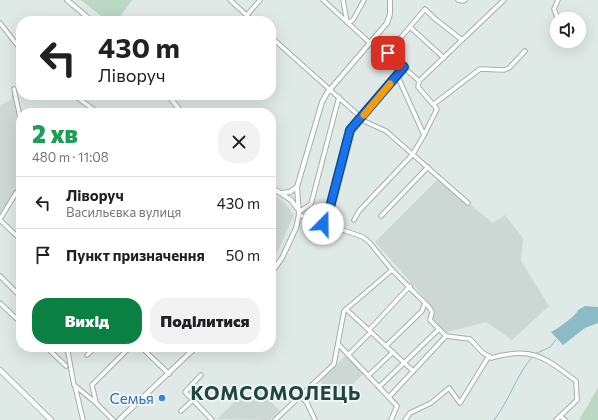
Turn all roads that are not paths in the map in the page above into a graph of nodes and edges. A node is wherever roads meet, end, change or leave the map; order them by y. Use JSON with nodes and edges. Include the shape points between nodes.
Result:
{"nodes":[{"id":1,"x":68,"y":0,"type":"edge"},
{"id":2,"x":230,"y":0,"type":"edge"},
{"id":3,"x":260,"y":0,"type":"edge"},
{"id":4,"x":323,"y":0,"type":"edge"},
{"id":5,"x":343,"y":0,"type":"edge"},
{"id":6,"x":364,"y":0,"type":"edge"},
{"id":7,"x":390,"y":0,"type":"edge"},
{"id":8,"x":459,"y":0,"type":"edge"},
{"id":9,"x":465,"y":0,"type":"edge"},
{"id":10,"x":504,"y":0,"type":"edge"},
{"id":11,"x":558,"y":0,"type":"edge"},
{"id":12,"x":555,"y":12,"type":"edge"},
{"id":13,"x":247,"y":15,"type":"joint"},
{"id":14,"x":86,"y":16,"type":"edge"},
{"id":15,"x":347,"y":22,"type":"junction"},
{"id":16,"x":0,"y":23,"type":"edge"},
{"id":17,"x":410,"y":28,"type":"junction"},
{"id":18,"x":462,"y":40,"type":"junction"},
{"id":19,"x":276,"y":41,"type":"edge"},
{"id":20,"x":372,"y":42,"type":"junction"},
{"id":21,"x":16,"y":44,"type":"edge"},
{"id":22,"x":525,"y":51,"type":"dead end"},
{"id":23,"x":388,"y":53,"type":"junction"},
{"id":24,"x":444,"y":58,"type":"junction"},
{"id":25,"x":404,"y":67,"type":"junction"},
{"id":26,"x":397,"y":75,"type":"junction"},
{"id":27,"x":419,"y":81,"type":"junction"},
{"id":28,"x":14,"y":89,"type":"dead end"},
{"id":29,"x":330,"y":90,"type":"junction"},
{"id":30,"x":16,"y":98,"type":"edge"},
{"id":31,"x":339,"y":98,"type":"junction"},
{"id":32,"x":81,"y":100,"type":"edge"},
{"id":33,"x":172,"y":100,"type":"edge"},
{"id":34,"x":434,"y":104,"type":"junction"},
{"id":35,"x":91,"y":108,"type":"edge"},
{"id":36,"x":178,"y":108,"type":"edge"},
{"id":37,"x":362,"y":118,"type":"junction"},
{"id":38,"x":424,"y":135,"type":"junction"},
{"id":39,"x":413,"y":154,"type":"junction"},
{"id":40,"x":428,"y":167,"type":"junction"},
{"id":41,"x":297,"y":187,"type":"junction"},
{"id":42,"x":276,"y":190,"type":"edge"},
{"id":43,"x":16,"y":193,"type":"edge"},
{"id":44,"x":280,"y":193,"type":"junction"},
{"id":45,"x":468,"y":203,"type":"dead end"},
{"id":46,"x":299,"y":213,"type":"junction"},
{"id":47,"x":381,"y":216,"type":"dead end"},
{"id":48,"x":0,"y":220,"type":"edge"},
{"id":49,"x":354,"y":220,"type":"dead end"},
{"id":50,"x":323,"y":224,"type":"junction"},
{"id":51,"x":16,"y":235,"type":"edge"},
{"id":52,"x":276,"y":265,"type":"edge"},
{"id":53,"x":392,"y":270,"type":"junction"},
{"id":54,"x":0,"y":276,"type":"edge"},
{"id":55,"x":410,"y":286,"type":"junction"},
{"id":56,"x":16,"y":292,"type":"edge"},
{"id":57,"x":0,"y":303,"type":"edge"},
{"id":58,"x":425,"y":303,"type":"junction"},
{"id":59,"x":346,"y":309,"type":"junction"},
{"id":60,"x":16,"y":318,"type":"edge"},
{"id":61,"x":439,"y":329,"type":"junction"},
{"id":62,"x":370,"y":331,"type":"junction"},
{"id":63,"x":446,"y":336,"type":"junction"},
{"id":64,"x":339,"y":345,"type":"junction"},
{"id":65,"x":386,"y":346,"type":"junction"},
{"id":66,"x":51,"y":352,"type":"edge"},
{"id":67,"x":67,"y":352,"type":"edge"},
{"id":68,"x":90,"y":352,"type":"edge"},
{"id":69,"x":125,"y":352,"type":"edge"},
{"id":70,"x":146,"y":352,"type":"edge"},
{"id":71,"x":191,"y":352,"type":"edge"},
{"id":72,"x":393,"y":352,"type":"junction"},
{"id":73,"x":87,"y":355,"type":"dead end"},
{"id":74,"x":348,"y":355,"type":"junction"},
{"id":75,"x":489,"y":356,"type":"junction"},
{"id":76,"x":404,"y":362,"type":"junction"},
{"id":77,"x":66,"y":366,"type":"dead end"},
{"id":78,"x":0,"y":370,"type":"edge"},
{"id":79,"x":413,"y":371,"type":"junction"},
{"id":80,"x":169,"y":374,"type":"junction"},
{"id":81,"x":201,"y":376,"type":"dead end"},
{"id":82,"x":368,"y":376,"type":"junction"},
{"id":83,"x":74,"y":385,"type":"junction"},
{"id":84,"x":379,"y":387,"type":"junction"},
{"id":85,"x":300,"y":396,"type":"junction"},
{"id":86,"x":388,"y":397,"type":"junction"},
{"id":87,"x":193,"y":400,"type":"junction"},
{"id":88,"x":95,"y":402,"type":"junction"},
{"id":89,"x":181,"y":411,"type":"dead end"},
{"id":90,"x":208,"y":416,"type":"junction"},
{"id":91,"x":560,"y":416,"type":"junction"},
{"id":92,"x":52,"y":420,"type":"edge"},
{"id":93,"x":83,"y":420,"type":"edge"},
{"id":94,"x":113,"y":420,"type":"edge"},
{"id":95,"x":119,"y":420,"type":"edge"},
{"id":96,"x":203,"y":420,"type":"edge"},
{"id":97,"x":212,"y":420,"type":"edge"},
{"id":98,"x":275,"y":420,"type":"edge"},
{"id":99,"x":315,"y":420,"type":"edge"},
{"id":100,"x":391,"y":420,"type":"edge"},
{"id":101,"x":405,"y":420,"type":"edge"},
{"id":102,"x":556,"y":420,"type":"edge"},
{"id":103,"x":565,"y":420,"type":"edge"}],
"edges":[{"from":1,"to":14,"type":"street"},
{"from":2,"to":13,"type":"street"},
{"from":3,"to":13,"type":"street"},
{"from":4,"to":15,"type":"street"},
{"from":5,"to":15,"type":"street"},
{"from":6,"to":15,"type":"street","via":[[354,20]]},
{"from":7,"to":20,"type":"street","via":[[389,19]]},
{"from":8,"to":9,"type":"street"},
{"from":10,"to":18,"type":"street"},
{"from":11,"to":12,"type":"street"},
{"from":15,"to":20,"type":"street"},
{"from":16,"to":21,"type":"street"},
{"from":17,"to":18,"type":"street","via":[[425,9]]},
{"from":17,"to":23,"type":"street"},
{"from":17,"to":24,"type":"street"},
{"from":18,"to":24,"type":"street"},
{"from":19,"to":29,"type":"street"},
{"from":20,"to":23,"type":"street"},
{"from":20,"to":29,"type":"street"},
{"from":22,"to":34,"type":"street","via":[[504,70],[480,69]]},
{"from":23,"to":25,"type":"street"},
{"from":24,"to":27,"type":"street"},
{"from":25,"to":26,"type":"street"},
{"from":25,"to":27,"type":"street"},
{"from":26,"to":37,"type":"street"},
{"from":26,"to":38,"type":"street"},
{"from":27,"to":34,"type":"street","via":[[418,87]]},
{"from":28,"to":30,"type":"street"},
{"from":29,"to":31,"type":"street"},
{"from":29,"to":41,"type":"street","via":[[320,108]]},
{"from":31,"to":37,"type":"street"},
{"from":31,"to":46,"type":"street","via":[[311,204]]},
{"from":32,"to":35,"type":"street"},
{"from":33,"to":36,"type":"street"},
{"from":34,"to":38,"type":"street","via":[[437,109]]},
{"from":37,"to":39,"type":"street","via":[[386,131]]},
{"from":37,"to":50,"type":"street","via":[[348,135],[329,211]]},
{"from":38,"to":39,"type":"street"},
{"from":39,"to":40,"type":"street"},
{"from":39,"to":49,"type":"street"},
{"from":40,"to":45,"type":"street"},
{"from":40,"to":47,"type":"street"},
{"from":41,"to":44,"type":"street","via":[[290,192]]},
{"from":41,"to":46,"type":"street"},
{"from":42,"to":44,"type":"street"},
{"from":43,"to":48,"type":"street"},
{"from":44,"to":46,"type":"street","via":[[292,200]]},
{"from":46,"to":50,"type":"street"},
{"from":46,"to":52,"type":"street","via":[[296,228]]},
{"from":48,"to":51,"type":"street"},
{"from":50,"to":53,"type":"street","via":[[363,237]]},
{"from":53,"to":55,"type":"street"},
{"from":53,"to":59,"type":"street"},
{"from":54,"to":56,"type":"street"},
{"from":55,"to":58,"type":"street"},
{"from":55,"to":62,"type":"street"},
{"from":57,"to":60,"type":"street"},
{"from":58,"to":61,"type":"street","via":[[432,312],[430,320]]},
{"from":58,"to":65,"type":"street","via":[[422,311]]},
{"from":59,"to":62,"type":"street"},
{"from":59,"to":64,"type":"street"},
{"from":61,"to":63,"type":"street"},
{"from":61,"to":76,"type":"street"},
{"from":62,"to":65,"type":"street"},
{"from":62,"to":74,"type":"street"},
{"from":63,"to":75,"type":"street","via":[[470,339]]},
{"from":63,"to":79,"type":"street"},
{"from":64,"to":74,"type":"street"},
{"from":64,"to":85,"type":"street","via":[[334,364]]},
{"from":65,"to":72,"type":"street"},
{"from":66,"to":77,"type":"street"},
{"from":67,"to":83,"type":"street"},
{"from":68,"to":73,"type":"street"},
{"from":69,"to":88,"type":"street","via":[[92,385]]},
{"from":70,"to":80,"type":"street"},
{"from":71,"to":80,"type":"street"},
{"from":72,"to":76,"type":"street"},
{"from":72,"to":82,"type":"street"},
{"from":74,"to":82,"type":"street"},
{"from":75,"to":91,"type":"street","via":[[491,358],[509,352],[535,354],[551,362],[576,381],[577,400]]},
{"from":75,"to":101,"type":"street","via":[[460,403],[449,388]]},
{"from":76,"to":79,"type":"street"},
{"from":76,"to":84,"type":"street"},
{"from":78,"to":92,"type":"main road"},
{"from":79,"to":86,"type":"street"},
{"from":80,"to":95,"type":"street"},
{"from":81,"to":87,"type":"street","via":[[185,392]]},
{"from":82,"to":84,"type":"street"},
{"from":83,"to":88,"type":"street"},
{"from":83,"to":93,"type":"street"},
{"from":84,"to":86,"type":"street"},
{"from":85,"to":98,"type":"street"},
{"from":85,"to":99,"type":"street","via":[[307,403]]},
{"from":86,"to":100,"type":"street","via":[[397,406]]},
{"from":87,"to":89,"type":"street"},
{"from":87,"to":90,"type":"street"},
{"from":88,"to":94,"type":"street"},
{"from":90,"to":96,"type":"street"},
{"from":90,"to":97,"type":"street"},
{"from":91,"to":102,"type":"street"},
{"from":91,"to":103,"type":"street"}]}
